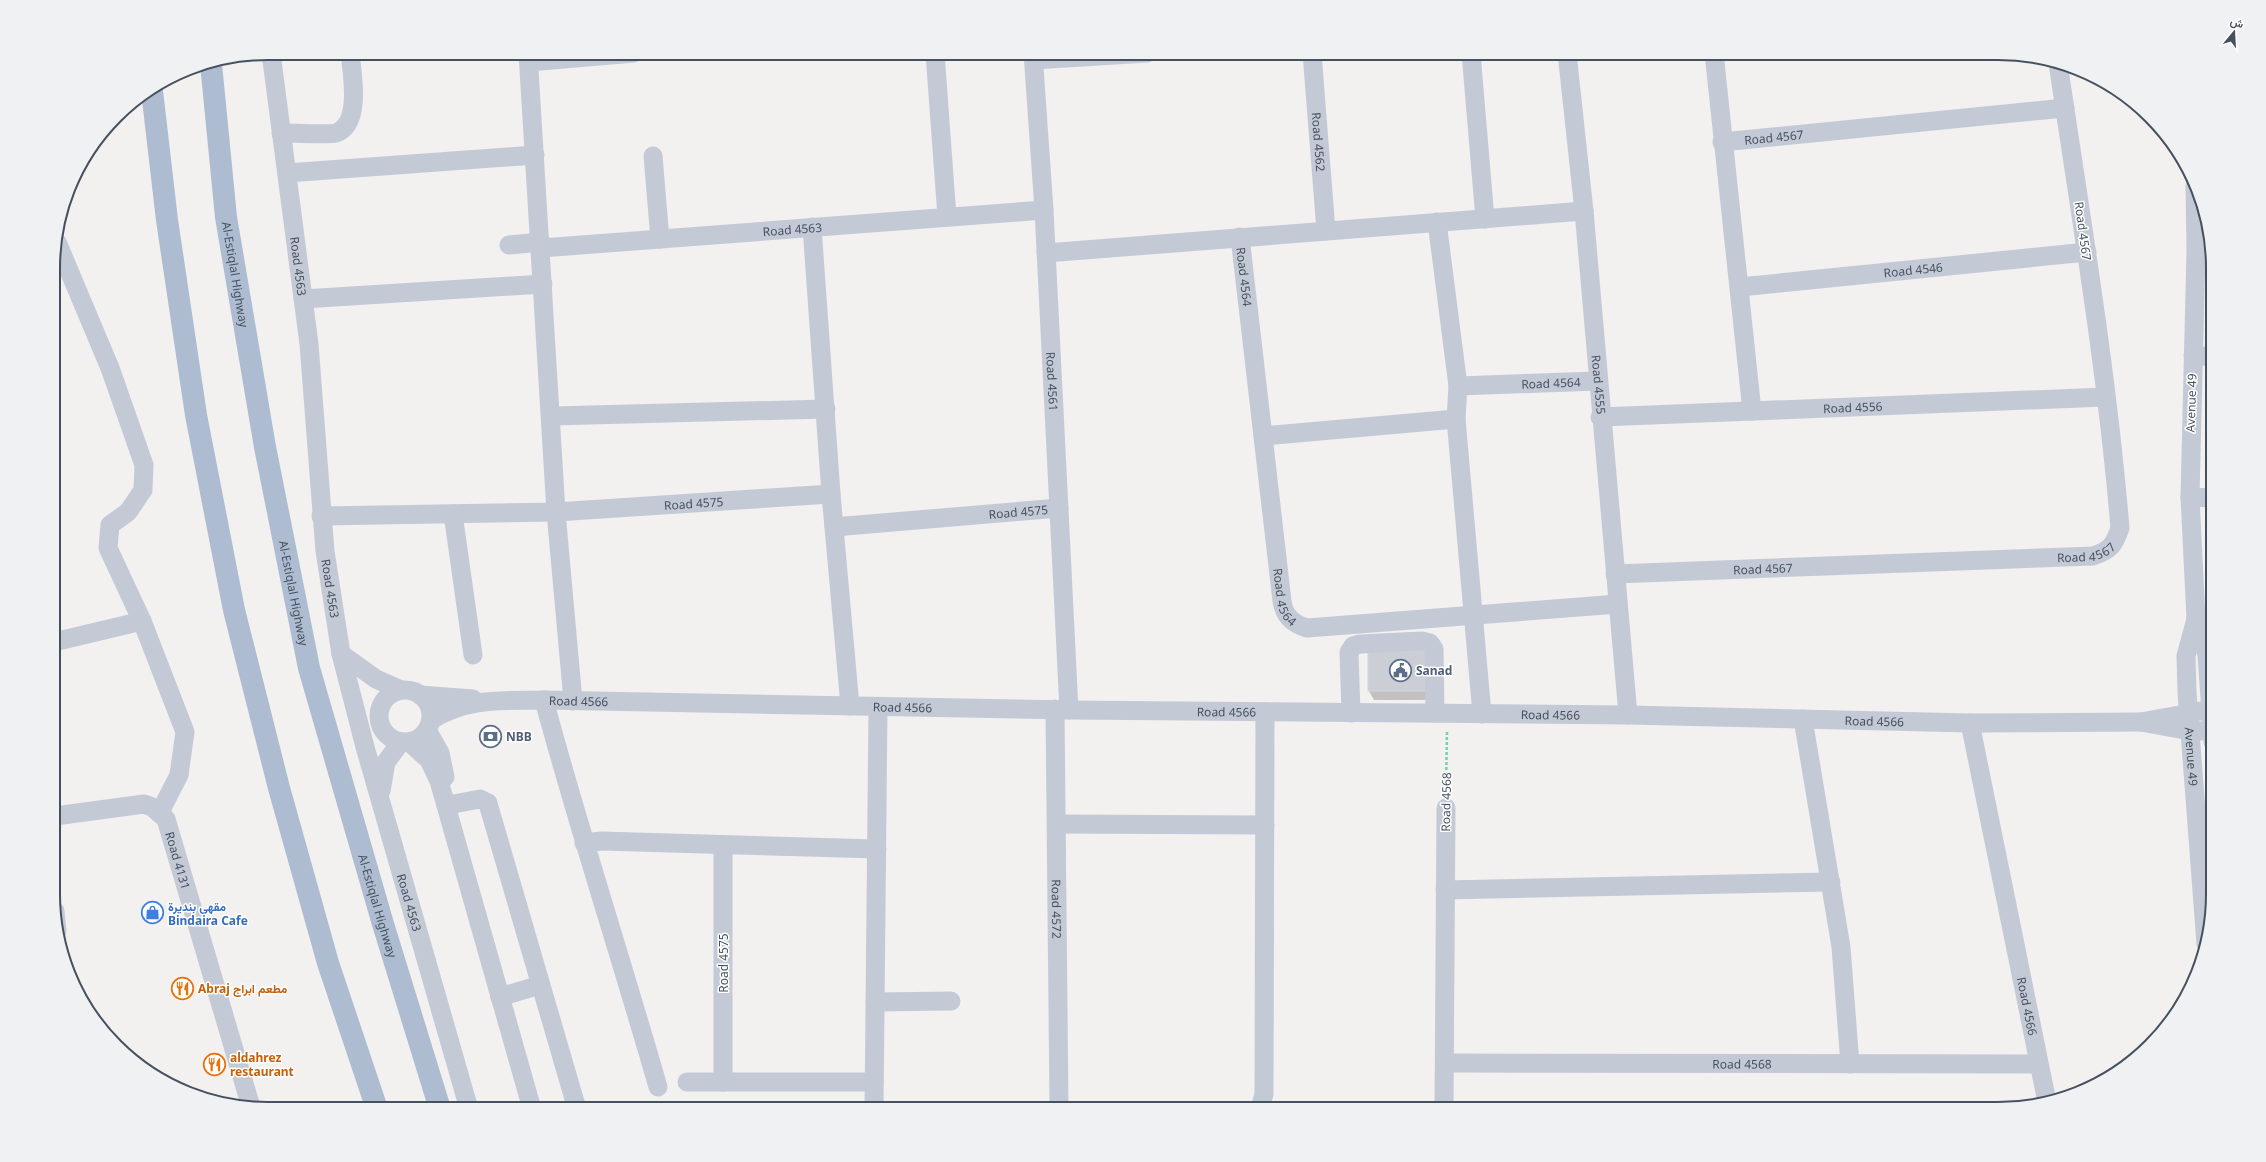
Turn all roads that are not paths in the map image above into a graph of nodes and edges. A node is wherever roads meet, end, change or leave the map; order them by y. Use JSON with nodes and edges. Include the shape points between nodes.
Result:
{"nodes":[{"id":1,"x":272,"y":60,"type":"edge"},
{"id":2,"x":351,"y":60,"type":"edge"},
{"id":3,"x":529,"y":60,"type":"edge"},
{"id":4,"x":935,"y":60,"type":"edge"},
{"id":5,"x":1033,"y":60,"type":"edge"},
{"id":6,"x":1313,"y":60,"type":"edge"},
{"id":7,"x":1472,"y":60,"type":"edge"},
{"id":8,"x":1568,"y":60,"type":"edge"},
{"id":9,"x":1715,"y":60,"type":"edge"},
{"id":10,"x":211,"y":68,"type":"edge"},
{"id":11,"x":2059,"y":69,"type":"edge"},
{"id":12,"x":153,"y":95,"type":"edge"},
{"id":13,"x":2065,"y":108,"type":"junction"},
{"id":14,"x":281,"y":133,"type":"junction"},
{"id":15,"x":1722,"y":142,"type":"junction"},
{"id":16,"x":535,"y":155,"type":"junction"},
{"id":17,"x":653,"y":156,"type":"dead end"},
{"id":18,"x":287,"y":173,"type":"junction"},
{"id":19,"x":1044,"y":210,"type":"junction"},
{"id":20,"x":1584,"y":211,"type":"junction"},
{"id":21,"x":2198,"y":211,"type":"edge"},
{"id":22,"x":947,"y":217,"type":"junction"},
{"id":23,"x":1485,"y":219,"type":"junction"},
{"id":24,"x":1438,"y":222,"type":"junction"},
{"id":25,"x":812,"y":227,"type":"junction"},
{"id":26,"x":1326,"y":231,"type":"junction"},
{"id":27,"x":1240,"y":238,"type":"junction"},
{"id":28,"x":660,"y":239,"type":"junction"},
{"id":29,"x":509,"y":245,"type":"dead end"},
{"id":30,"x":541,"y":245,"type":"junction"},
{"id":31,"x":61,"y":251,"type":"edge"},
{"id":32,"x":2203,"y":251,"type":"edge"},
{"id":33,"x":1046,"y":252,"type":"junction"},
{"id":34,"x":2087,"y":252,"type":"junction"},
{"id":35,"x":543,"y":284,"type":"junction"},
{"id":36,"x":1740,"y":287,"type":"junction"},
{"id":37,"x":303,"y":299,"type":"junction"},
{"id":38,"x":2193,"y":355,"type":"junction"},
{"id":39,"x":2206,"y":356,"type":"edge"},
{"id":40,"x":1597,"y":381,"type":"junction"},
{"id":41,"x":1458,"y":386,"type":"junction"},
{"id":42,"x":2105,"y":397,"type":"junction"},
{"id":43,"x":826,"y":409,"type":"junction"},
{"id":44,"x":1752,"y":411,"type":"junction"},
{"id":45,"x":552,"y":416,"type":"junction"},
{"id":46,"x":1600,"y":417,"type":"junction"},
{"id":47,"x":1456,"y":419,"type":"junction"},
{"id":48,"x":1263,"y":436,"type":"junction"},
{"id":49,"x":831,"y":494,"type":"junction"},
{"id":50,"x":2190,"y":497,"type":"junction"},
{"id":51,"x":2206,"y":498,"type":"edge"},
{"id":52,"x":1059,"y":508,"type":"junction"},
{"id":53,"x":556,"y":512,"type":"junction"},
{"id":54,"x":453,"y":514,"type":"junction"},
{"id":55,"x":321,"y":516,"type":"junction"},
{"id":56,"x":834,"y":527,"type":"junction"},
{"id":57,"x":1615,"y":574,"type":"junction"},
{"id":58,"x":1618,"y":604,"type":"junction"},
{"id":59,"x":1474,"y":615,"type":"junction"},
{"id":60,"x":2196,"y":619,"type":"junction"},
{"id":61,"x":142,"y":621,"type":"junction"},
{"id":62,"x":60,"y":641,"type":"edge"},
{"id":63,"x":2206,"y":652,"type":"edge"},
{"id":64,"x":341,"y":654,"type":"junction"},
{"id":65,"x":473,"y":655,"type":"dead end"},
{"id":66,"x":401,"y":690,"type":"junction"},
{"id":67,"x":420,"y":695,"type":"junction"},
{"id":68,"x":544,"y":700,"type":"junction"},
{"id":69,"x":484,"y":701,"type":"junction"},
{"id":70,"x":572,"y":701,"type":"junction"},
{"id":71,"x":850,"y":706,"type":"junction"},
{"id":72,"x":878,"y":707,"type":"junction"},
{"id":73,"x":1062,"y":709,"type":"junction"},
{"id":74,"x":2206,"y":710,"type":"edge"},
{"id":75,"x":1265,"y":712,"type":"junction"},
{"id":76,"x":2188,"y":712,"type":"junction"},
{"id":77,"x":1351,"y":713,"type":"junction"},
{"id":78,"x":1441,"y":713,"type":"junction"},
{"id":79,"x":1482,"y":714,"type":"junction"},
{"id":80,"x":1628,"y":715,"type":"junction"},
{"id":81,"x":1803,"y":719,"type":"junction"},
{"id":82,"x":2141,"y":722,"type":"junction"},
{"id":83,"x":1970,"y":723,"type":"junction"},
{"id":84,"x":429,"y":725,"type":"junction"},
{"id":85,"x":2190,"y":731,"type":"junction"},
{"id":86,"x":2206,"y":735,"type":"edge"},
{"id":87,"x":405,"y":742,"type":"junction"},
{"id":88,"x":380,"y":799,"type":"junction"},
{"id":89,"x":1446,"y":808,"type":"road end"},
{"id":90,"x":160,"y":812,"type":"junction"},
{"id":91,"x":449,"y":814,"type":"junction"},
{"id":92,"x":60,"y":815,"type":"edge"},
{"id":93,"x":1057,"y":824,"type":"junction"},
{"id":94,"x":1265,"y":825,"type":"junction"},
{"id":95,"x":584,"y":843,"type":"junction"},
{"id":96,"x":723,"y":844,"type":"junction"},
{"id":97,"x":877,"y":848,"type":"junction"},
{"id":98,"x":2206,"y":880,"type":"edge"},
{"id":99,"x":1831,"y":882,"type":"junction"},
{"id":100,"x":1445,"y":890,"type":"junction"},
{"id":101,"x":540,"y":985,"type":"junction"},
{"id":102,"x":500,"y":997,"type":"junction"},
{"id":103,"x":951,"y":1001,"type":"dead end"},
{"id":104,"x":875,"y":1002,"type":"junction"},
{"id":105,"x":1446,"y":1063,"type":"junction"},
{"id":106,"x":1850,"y":1064,"type":"junction"},
{"id":107,"x":2038,"y":1064,"type":"junction"},
{"id":108,"x":688,"y":1082,"type":"dead end"},
{"id":109,"x":723,"y":1082,"type":"junction"},
{"id":110,"x":874,"y":1082,"type":"junction"},
{"id":111,"x":658,"y":1087,"type":"dead end"},
{"id":112,"x":2046,"y":1096,"type":"edge"},
{"id":113,"x":248,"y":1101,"type":"edge"},
{"id":114,"x":375,"y":1102,"type":"edge"},
{"id":115,"x":438,"y":1102,"type":"edge"},
{"id":116,"x":467,"y":1102,"type":"edge"},
{"id":117,"x":529,"y":1102,"type":"edge"},
{"id":118,"x":575,"y":1102,"type":"edge"},
{"id":119,"x":874,"y":1102,"type":"edge"},
{"id":120,"x":1059,"y":1102,"type":"edge"},
{"id":121,"x":1262,"y":1102,"type":"edge"},
{"id":122,"x":1444,"y":1102,"type":"edge"}],
"edges":[{"from":1,"to":14,"type":"street","name":"Road 4563"},
{"from":2,"to":14,"type":"street","via":[[354,108],[349,123],[337,132]]},
{"from":3,"to":16,"type":"street"},
{"from":4,"to":22,"type":"street"},
{"from":5,"to":19,"type":"street","name":"Road 4561"},
{"from":6,"to":26,"type":"street","name":"Road 4562"},
{"from":7,"to":23,"type":"street"},
{"from":8,"to":20,"type":"street","name":"Road 4555"},
{"from":9,"to":15,"type":"street"},
{"from":10,"to":115,"type":"main road","name":"Al-Estiqlal Highway","via":[[226,217],[264,448],[309,668],[380,916]]},
{"from":11,"to":13,"type":"street","name":"Road 4567"},
{"from":12,"to":114,"type":"main road","via":[[167,220],[196,415],[234,610],[279,788],[326,956]]},
{"from":13,"to":15,"type":"street","name":"Road 4567"},
{"from":13,"to":34,"type":"street","name":"Road 4567"},
{"from":14,"to":18,"type":"street","name":"Road 4563"},
{"from":15,"to":36,"type":"street"},
{"from":16,"to":18,"type":"street"},
{"from":16,"to":30,"type":"street"},
{"from":17,"to":28,"type":"street"},
{"from":18,"to":37,"type":"street","name":"Road 4563"},
{"from":19,"to":22,"type":"street","name":"Road 4563"},
{"from":19,"to":33,"type":"street","name":"Road 4561"},
{"from":20,"to":23,"type":"street","name":"Road 4564"},
{"from":20,"to":40,"type":"street","name":"Road 4555"},
{"from":21,"to":32,"type":"street","name":"Avenue 49"},
{"from":22,"to":25,"type":"street","name":"Road 4563"},
{"from":23,"to":24,"type":"street","name":"Road 4564"},
{"from":24,"to":26,"type":"street","name":"Road 4564"},
{"from":24,"to":41,"type":"street"},
{"from":25,"to":28,"type":"street","name":"Road 4563"},
{"from":25,"to":43,"type":"street"},
{"from":26,"to":27,"type":"street","name":"Road 4564"},
{"from":27,"to":33,"type":"street","name":"Road 4564"},
{"from":27,"to":48,"type":"street","name":"Road 4564"},
{"from":28,"to":30,"type":"street","name":"Road 4563"},
{"from":29,"to":30,"type":"street","name":"Road 4563"},
{"from":30,"to":35,"type":"street"},
{"from":31,"to":61,"type":"street","via":[[110,368],[144,464],[143,490],[128,512],[110,525],[108,548]]},
{"from":32,"to":38,"type":"street","name":"Avenue 49"},
{"from":33,"to":52,"type":"street","name":"Road 4561"},
{"from":34,"to":36,"type":"street","name":"Road 4546"},
{"from":34,"to":42,"type":"street","name":"Road 4567"},
{"from":35,"to":37,"type":"street"},
{"from":35,"to":45,"type":"street"},
{"from":36,"to":44,"type":"street"},
{"from":37,"to":55,"type":"street","name":"Road 4563","via":[[309,344]]},
{"from":38,"to":39,"type":"street"},
{"from":38,"to":50,"type":"street","name":"Avenue 49"},
{"from":40,"to":41,"type":"street","name":"Road 4564"},
{"from":40,"to":46,"type":"street","name":"Road 4555"},
{"from":41,"to":47,"type":"street"},
{"from":42,"to":44,"type":"street","name":"Road 4556"},
{"from":42,"to":57,"type":"street","name":"Road 4567","via":[[2120,528],[2115,542],[2105,552],[2093,556]]},
{"from":43,"to":45,"type":"street"},
{"from":43,"to":49,"type":"street"},
{"from":44,"to":46,"type":"street","name":"Road 4556"},
{"from":45,"to":53,"type":"street"},
{"from":46,"to":57,"type":"street","name":"Road 4555"},
{"from":47,"to":48,"type":"street"},
{"from":47,"to":59,"type":"street"},
{"from":48,"to":59,"type":"street","name":"Road 4564","via":[[1283,607],[1294,623],[1307,628]]},
{"from":49,"to":53,"type":"street","name":"Road 4575"},
{"from":49,"to":56,"type":"street"},
{"from":50,"to":51,"type":"street"},
{"from":50,"to":60,"type":"street","name":"Avenue 49"},
{"from":52,"to":56,"type":"street","name":"Road 4575"},
{"from":52,"to":73,"type":"street","name":"Road 4561"},
{"from":53,"to":54,"type":"street","name":"Road 4575"},
{"from":53,"to":70,"type":"street"},
{"from":54,"to":55,"type":"street","name":"Road 4575"},
{"from":54,"to":65,"type":"street"},
{"from":55,"to":64,"type":"street","name":"Road 4563","via":[[328,581]]},
{"from":56,"to":71,"type":"street"},
{"from":57,"to":58,"type":"street","name":"Road 4555"},
{"from":58,"to":59,"type":"street","name":"Road 4564"},
{"from":58,"to":80,"type":"street","name":"Road 4555"},
{"from":59,"to":79,"type":"street"},
{"from":60,"to":63,"type":"street","name":"Avenue 49"},
{"from":60,"to":76,"type":"street","name":"Avenue 49","via":[[2186,656]]},
{"from":61,"to":62,"type":"street"},
{"from":61,"to":90,"type":"street","via":[[185,732],[179,775]]},
{"from":64,"to":66,"type":"street","via":[[376,679]]},
{"from":64,"to":88,"type":"street","name":"Road 4563"},
{"from":66,"to":67,"type":"street"},
{"from":66,"to":87,"type":"street","via":[[387,696],[378,716],[382,731],[394,740]]},
{"from":67,"to":69,"type":"street","name":"Road 4566"},
{"from":67,"to":84,"type":"street","via":[[429,706]]},
{"from":68,"to":69,"type":"street","name":"Road 4566"},
{"from":68,"to":70,"type":"street","name":"Road 4566"},
{"from":68,"to":95,"type":"street"},
{"from":69,"to":84,"type":"street","name":"Road 4566","via":[[456,707]]},
{"from":70,"to":71,"type":"street","name":"Road 4566"},
{"from":71,"to":72,"type":"street","name":"Road 4566"},
{"from":72,"to":73,"type":"street","name":"Road 4566"},
{"from":72,"to":97,"type":"street"},
{"from":73,"to":75,"type":"street","name":"Road 4566"},
{"from":73,"to":93,"type":"street","name":"Road 4572"},
{"from":74,"to":76,"type":"street"},
{"from":75,"to":77,"type":"street","name":"Road 4566"},
{"from":75,"to":94,"type":"street"},
{"from":76,"to":82,"type":"street"},
{"from":76,"to":85,"type":"street","name":"Avenue 49"},
{"from":77,"to":78,"type":"street","name":"Road 4566"},
{"from":77,"to":78,"type":"street","via":[[1349,652],[1353,646],[1422,641],[1430,643],[1434,650]]},
{"from":78,"to":79,"type":"street","name":"Road 4566"},
{"from":79,"to":80,"type":"street","name":"Road 4566"},
{"from":80,"to":81,"type":"street","name":"Road 4566"},
{"from":81,"to":83,"type":"street","name":"Road 4566"},
{"from":81,"to":99,"type":"street"},
{"from":82,"to":83,"type":"street","name":"Road 4566"},
{"from":82,"to":85,"type":"street"},
{"from":83,"to":107,"type":"street","name":"Road 4566"},
{"from":84,"to":87,"type":"street","via":[[422,736]]},
{"from":84,"to":91,"type":"street","via":[[443,764]]},
{"from":85,"to":86,"type":"street"},
{"from":85,"to":98,"type":"street","name":"Avenue 49"},
{"from":87,"to":88,"type":"street","via":[[386,762]]},
{"from":87,"to":91,"type":"street","via":[[429,760],[435,770]]},
{"from":88,"to":116,"type":"street","name":"Road 4563"},
{"from":89,"to":100,"type":"street","name":"Road 4568"},
{"from":90,"to":92,"type":"street","via":[[144,804],[134,804]]},
{"from":90,"to":113,"type":"street","name":"Road 4131","via":[[169,827]]},
{"from":91,"to":101,"type":"street","via":[[476,799],[480,798],[488,803]]},
{"from":91,"to":102,"type":"street"},
{"from":93,"to":94,"type":"street"},
{"from":93,"to":120,"type":"street","name":"Road 4572"},
{"from":94,"to":121,"type":"street","via":[[1264,1094]]},
{"from":95,"to":96,"type":"street","via":[[602,841]]},
{"from":95,"to":111,"type":"street"},
{"from":96,"to":97,"type":"street"},
{"from":96,"to":109,"type":"street","name":"Road 4575"},
{"from":97,"to":104,"type":"street"},
{"from":99,"to":100,"type":"street"},
{"from":99,"to":106,"type":"street","via":[[1841,947]]},
{"from":100,"to":105,"type":"street","name":"Road 4568"},
{"from":101,"to":102,"type":"street"},
{"from":101,"to":118,"type":"street"},
{"from":102,"to":117,"type":"street"},
{"from":103,"to":104,"type":"street"},
{"from":104,"to":110,"type":"street"},
{"from":105,"to":106,"type":"street","name":"Road 4568"},
{"from":105,"to":122,"type":"street","name":"Road 4568"},
{"from":106,"to":107,"type":"street","name":"Road 4568"},
{"from":107,"to":112,"type":"street","name":"Road 4566"},
{"from":108,"to":109,"type":"street"},
{"from":109,"to":110,"type":"street"},
{"from":110,"to":119,"type":"street"}]}
